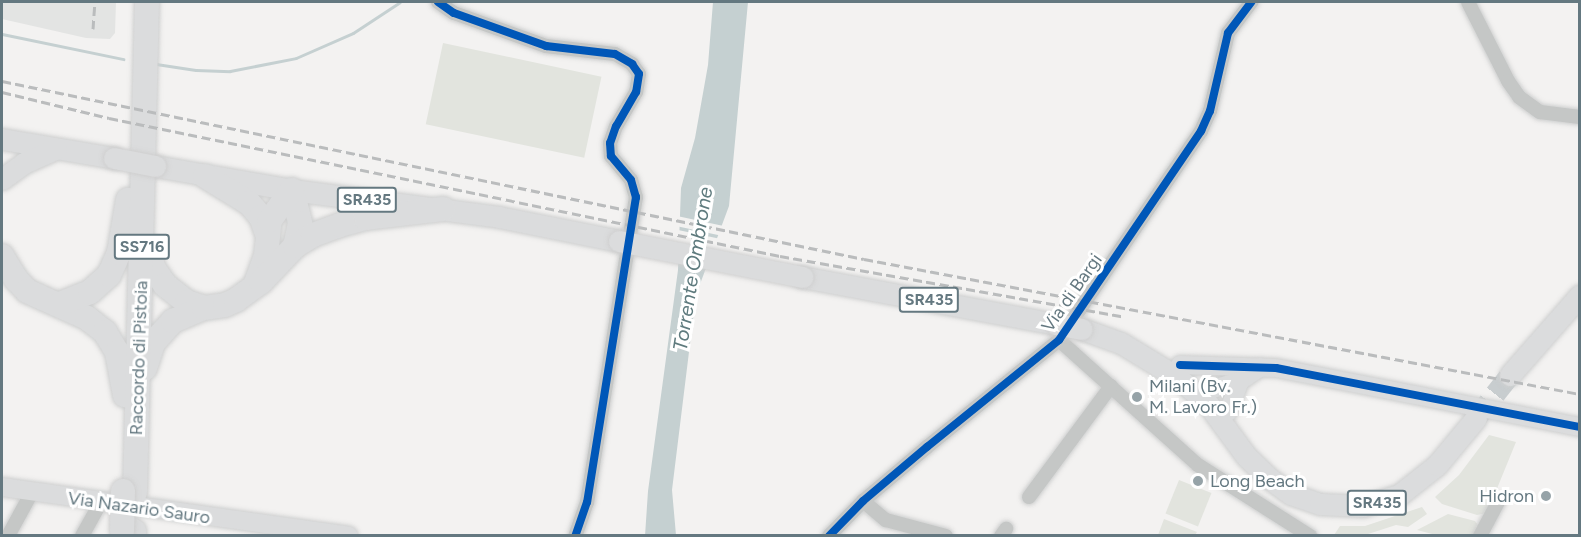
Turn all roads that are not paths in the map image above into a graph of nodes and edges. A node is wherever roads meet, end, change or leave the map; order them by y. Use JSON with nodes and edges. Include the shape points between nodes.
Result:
{"nodes":[{"id":1,"x":134,"y":2,"type":"edge"},
{"id":2,"x":147,"y":2,"type":"edge"},
{"id":3,"x":438,"y":2,"type":"edge"},
{"id":4,"x":1251,"y":2,"type":"edge"},
{"id":5,"x":1468,"y":2,"type":"edge"},
{"id":6,"x":1580,"y":117,"type":"edge"},
{"id":7,"x":2,"y":139,"type":"edge"},
{"id":8,"x":57,"y":149,"type":"junction"},
{"id":9,"x":206,"y":177,"type":"junction"},
{"id":10,"x":2,"y":179,"type":"edge"},
{"id":11,"x":292,"y":190,"type":"junction"},
{"id":12,"x":136,"y":202,"type":"junction"},
{"id":13,"x":443,"y":209,"type":"junction"},
{"id":14,"x":268,"y":236,"type":"junction"},
{"id":15,"x":296,"y":246,"type":"junction"},
{"id":16,"x":2,"y":256,"type":"edge"},
{"id":17,"x":255,"y":285,"type":"junction"},
{"id":18,"x":1580,"y":296,"type":"edge"},
{"id":19,"x":60,"y":304,"type":"junction"},
{"id":20,"x":204,"y":308,"type":"junction"},
{"id":21,"x":1089,"y":331,"type":"junction"},
{"id":22,"x":1058,"y":332,"type":"junction"},
{"id":23,"x":1180,"y":365,"type":"junction"},
{"id":24,"x":1224,"y":367,"type":"junction"},
{"id":25,"x":1261,"y":367,"type":"junction"},
{"id":26,"x":1510,"y":375,"type":"tunnel mouth"},
{"id":27,"x":1240,"y":381,"type":"junction"},
{"id":28,"x":1111,"y":387,"type":"junction"},
{"id":29,"x":1204,"y":389,"type":"junction"},
{"id":30,"x":131,"y":405,"type":"junction"},
{"id":31,"x":1228,"y":412,"type":"junction"},
{"id":32,"x":1476,"y":418,"type":"tunnel mouth"},
{"id":33,"x":1575,"y":427,"type":"edge"},
{"id":34,"x":1258,"y":466,"type":"junction"},
{"id":35,"x":2,"y":487,"type":"edge"},
{"id":36,"x":32,"y":492,"type":"junction"},
{"id":37,"x":1029,"y":497,"type":"dead end"},
{"id":38,"x":863,"y":501,"type":"junction"},
{"id":39,"x":1499,"y":501,"type":"dead end"},
{"id":40,"x":101,"y":502,"type":"junction"},
{"id":41,"x":128,"y":533,"type":"edge"},
{"id":42,"x":10,"y":535,"type":"edge"},
{"id":43,"x":82,"y":536,"type":"edge"},
{"id":44,"x":349,"y":536,"type":"edge"},
{"id":45,"x":575,"y":536,"type":"edge"},
{"id":46,"x":829,"y":536,"type":"edge"},
{"id":47,"x":946,"y":536,"type":"edge"},
{"id":48,"x":1310,"y":536,"type":"edge"},
{"id":49,"x":1480,"y":536,"type":"edge"}],
"edges":[{"from":1,"to":12,"type":"highway","name":"Raccordo di Pistoia","number":"SS716"},
{"from":2,"to":12,"type":"highway","name":"Raccordo di Pistoia","number":"SS716"},
{"from":3,"to":45,"type":"street","via":[[459,15],[546,46],[615,54],[632,64],[639,74],[636,92],[610,143],[614,162],[631,180],[636,197],[587,502]]},
{"from":4,"to":22,"type":"street","name":"Via di Bargi","via":[[1228,33],[1210,111],[1201,131]]},
{"from":5,"to":6,"type":"street","via":[[1520,97],[1540,112]]},
{"from":7,"to":8,"type":"main road","number":"SR435"},
{"from":8,"to":9,"type":"main road","number":"SR435","bridge":true},
{"from":8,"to":10,"type":"main road","via":[[24,163]]},
{"from":9,"to":11,"type":"main road","number":"SR435"},
{"from":9,"to":14,"type":"highway","via":[[249,203],[261,217]]},
{"from":11,"to":13,"type":"main road","number":"SR435"},
{"from":11,"to":14,"type":"highway","via":[[272,216]]},
{"from":11,"to":15,"type":"highway","via":[[300,223]]},
{"from":12,"to":19,"type":"highway","via":[[109,275],[83,297]]},
{"from":12,"to":20,"type":"highway","via":[[148,255],[159,278],[178,297]]},
{"from":12,"to":30,"type":"highway","name":"Raccordo di Pistoia","number":"SS716"},
{"from":13,"to":15,"type":"highway","via":[[348,222]]},
{"from":13,"to":22,"type":"main road","number":"SR435","bridge":true,"via":[[802,277]]},
{"from":14,"to":17,"type":"highway","via":[[266,259]]},
{"from":15,"to":17,"type":"highway"},
{"from":16,"to":19,"type":"highway","via":[[27,291]]},
{"from":17,"to":20,"type":"highway","via":[[230,303]]},
{"from":18,"to":26,"type":"main road"},
{"from":19,"to":30,"type":"highway","via":[[94,323],[110,338]]},
{"from":20,"to":30,"type":"highway","via":[[173,321],[153,343]]},
{"from":21,"to":22,"type":"main road","number":"SR435","bridge":true},
{"from":21,"to":23,"type":"main road","number":"SR435","via":[[1134,338]]},
{"from":21,"to":29,"type":"main road","via":[[1146,356]]},
{"from":22,"to":28,"type":"street"},
{"from":22,"to":38,"type":"street","name":"Via di Bargi"},
{"from":23,"to":24,"type":"street"},
{"from":23,"to":29,"type":"main road","number":"SR435"},
{"from":24,"to":25,"type":"street"},
{"from":24,"to":29,"type":"street","via":[[1212,374]]},
{"from":25,"to":27,"type":"street"},
{"from":25,"to":33,"type":"street"},
{"from":27,"to":29,"type":"street"},
{"from":27,"to":31,"type":"street"},
{"from":28,"to":37,"type":"street"},
{"from":28,"to":48,"type":"street","via":[[1198,465]]},
{"from":29,"to":31,"type":"main road","number":"SR435"},
{"from":29,"to":34,"type":"main road","via":[[1249,460]]},
{"from":30,"to":41,"type":"highway","name":"Raccordo di Pistoia","number":"SS716"},
{"from":31,"to":34,"type":"main road","number":"SR435"},
{"from":32,"to":34,"type":"main road","number":"SR435","via":[[1426,476],[1399,495],[1375,504],[1352,507],[1312,503],[1284,490]]},
{"from":35,"to":36,"type":"street","name":"Via Nazario Sauro"},
{"from":36,"to":40,"type":"street","name":"Via Nazario Sauro"},
{"from":36,"to":42,"type":"street"},
{"from":38,"to":46,"type":"street","name":"Via di Bargi"},
{"from":38,"to":47,"type":"street","via":[[885,520]]},
{"from":39,"to":49,"type":"street"},
{"from":40,"to":43,"type":"street"},
{"from":40,"to":44,"type":"street","name":"Via Nazario Sauro"}]}
